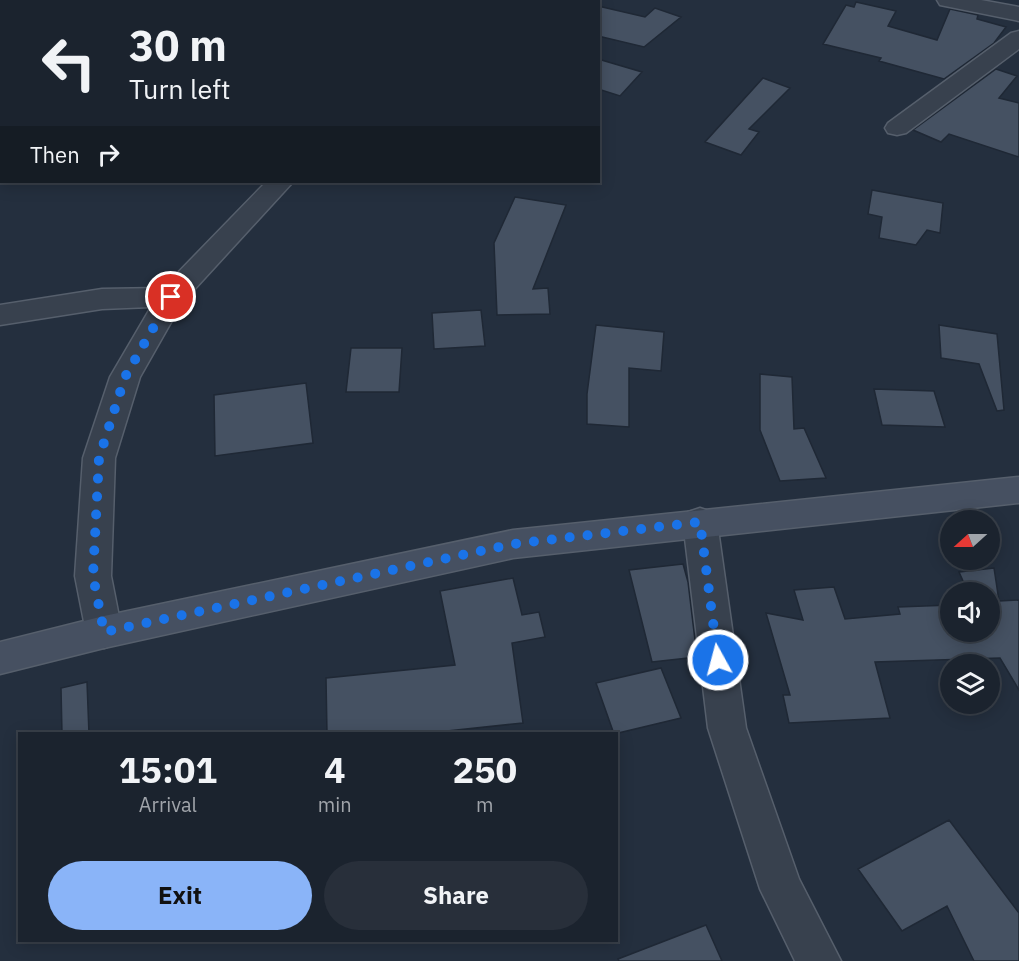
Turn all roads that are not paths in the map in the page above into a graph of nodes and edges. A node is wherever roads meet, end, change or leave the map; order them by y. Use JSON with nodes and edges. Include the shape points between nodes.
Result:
{"nodes":[{"id":1,"x":948,"y":0,"type":"edge"},
{"id":2,"x":1019,"y":14,"type":"edge"},
{"id":3,"x":1019,"y":38,"type":"edge"},
{"id":4,"x":897,"y":128,"type":"dead end"},
{"id":5,"x":279,"y":183,"type":"edge"},
{"id":6,"x":171,"y":297,"type":"junction"},
{"id":7,"x":0,"y":315,"type":"edge"},
{"id":8,"x":1019,"y":490,"type":"edge"},
{"id":9,"x":700,"y":522,"type":"junction"},
{"id":10,"x":104,"y":632,"type":"junction"},
{"id":11,"x":0,"y":658,"type":"edge"},
{"id":12,"x":819,"y":961,"type":"edge"}],
"edges":[{"from":1,"to":2,"type":"street"},
{"from":3,"to":4,"type":"street"},
{"from":5,"to":6,"type":"street"},
{"from":6,"to":7,"type":"street","via":[[102,299]]},
{"from":6,"to":10,"type":"street","via":[[125,377],[99,458],[93,576]]},
{"from":8,"to":9,"type":"street"},
{"from":9,"to":10,"type":"street","via":[[513,544]]},
{"from":9,"to":12,"type":"street","via":[[727,728],[781,889]]},
{"from":10,"to":11,"type":"street"}]}
